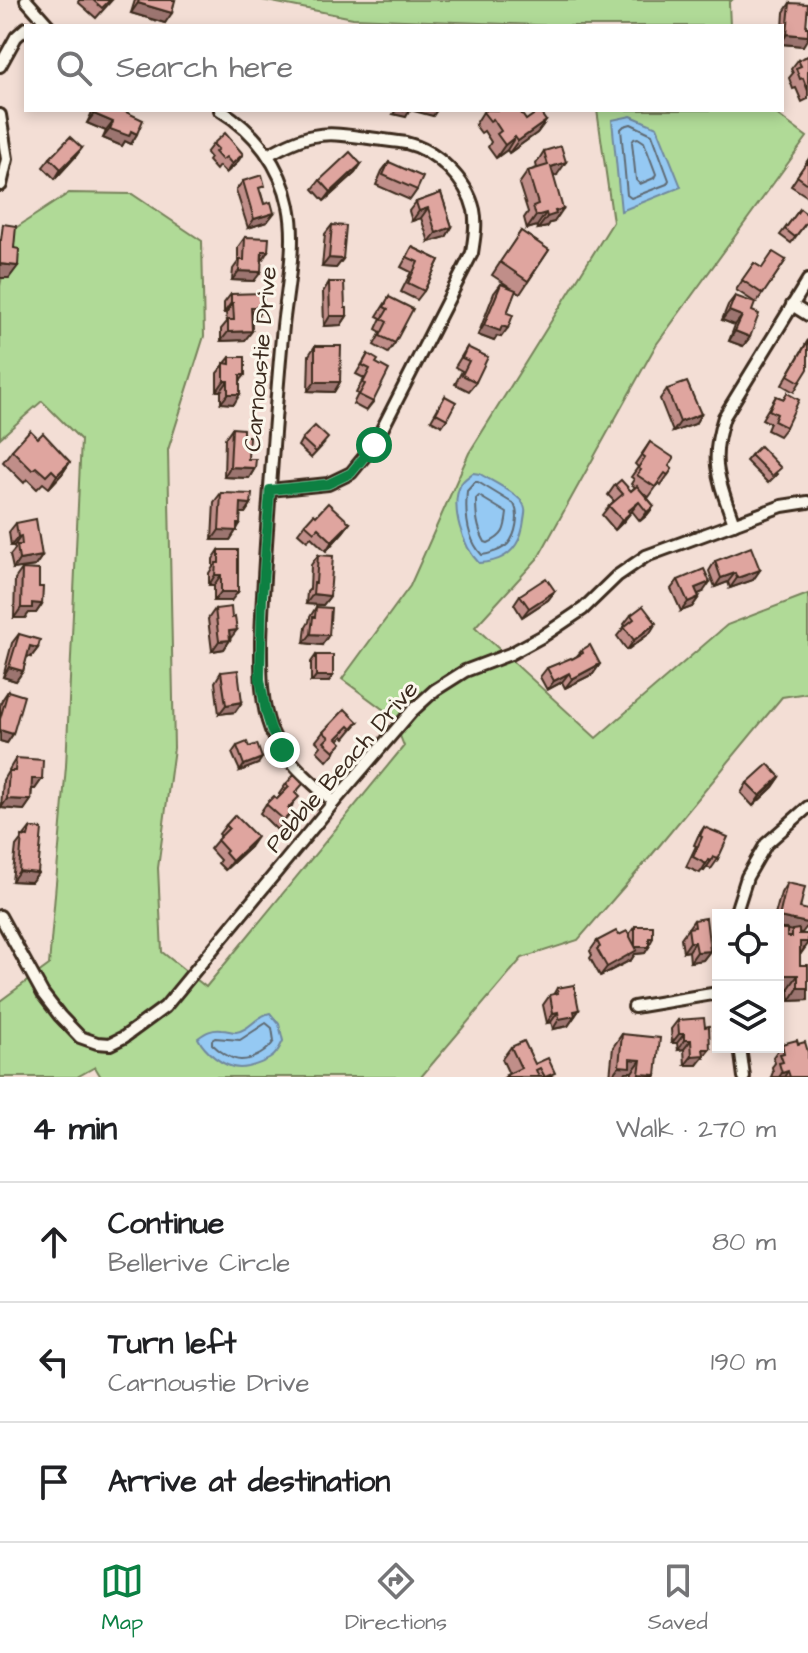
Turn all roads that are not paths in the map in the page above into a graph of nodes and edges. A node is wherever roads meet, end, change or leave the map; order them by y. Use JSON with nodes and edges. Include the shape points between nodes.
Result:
{"nodes":[{"id":1,"x":26,"y":0,"type":"edge"},
{"id":2,"x":39,"y":17,"type":"junction"},
{"id":3,"x":31,"y":24,"type":"edge"},
{"id":4,"x":47,"y":24,"type":"edge"},
{"id":5,"x":24,"y":30,"type":"edge"},
{"id":6,"x":0,"y":66,"type":"edge"},
{"id":7,"x":223,"y":112,"type":"edge"},
{"id":8,"x":0,"y":115,"type":"edge"},
{"id":9,"x":268,"y":155,"type":"junction"},
{"id":10,"x":1,"y":185,"type":"edge"},
{"id":11,"x":808,"y":280,"type":"edge"},
{"id":12,"x":792,"y":305,"type":"junction"},
{"id":13,"x":808,"y":315,"type":"edge"},
{"id":14,"x":270,"y":490,"type":"junction"},
{"id":15,"x":808,"y":502,"type":"edge"},
{"id":16,"x":734,"y":524,"type":"junction"},
{"id":17,"x":334,"y":802,"type":"junction"},
{"id":18,"x":808,"y":807,"type":"edge"},
{"id":19,"x":737,"y":909,"type":"edge"},
{"id":20,"x":0,"y":916,"type":"edge"},
{"id":21,"x":712,"y":994,"type":"edge"},
{"id":22,"x":634,"y":1007,"type":"dead end"},
{"id":23,"x":741,"y":1053,"type":"edge"},
{"id":24,"x":744,"y":1077,"type":"edge"}],
"edges":[{"from":1,"to":2,"type":"street"},
{"from":2,"to":3,"type":"street"},
{"from":2,"to":4,"type":"street"},
{"from":5,"to":6,"type":"street"},
{"from":7,"to":9,"type":"street","name":"Carnoustie Drive"},
{"from":8,"to":10,"type":"street","via":[[7,159]]},
{"from":9,"to":14,"type":"street","name":"Carnoustie Drive","via":[[291,221]]},
{"from":9,"to":14,"type":"street","via":[[292,142],[332,133],[408,144],[454,173],[470,197],[476,227],[472,253],[374,445],[351,473],[328,484]]},
{"from":11,"to":12,"type":"street"},
{"from":12,"to":13,"type":"street"},
{"from":12,"to":16,"type":"street","via":[[724,417],[718,436],[717,467]]},
{"from":14,"to":17,"type":"street","name":"Carnoustie Drive","via":[[262,696],[282,750]]},
{"from":15,"to":16,"type":"street","name":"Pebble Beach Drive"},
{"from":16,"to":17,"type":"street","name":"Pebble Beach Drive","via":[[646,556],[543,636],[435,690]]},
{"from":17,"to":20,"type":"street","name":"Pebble Beach Drive","via":[[165,1007],[110,1044],[80,1037],[60,1016]]},
{"from":18,"to":19,"type":"street","via":[[766,844]]},
{"from":21,"to":22,"type":"street"},
{"from":23,"to":24,"type":"street"}]}
